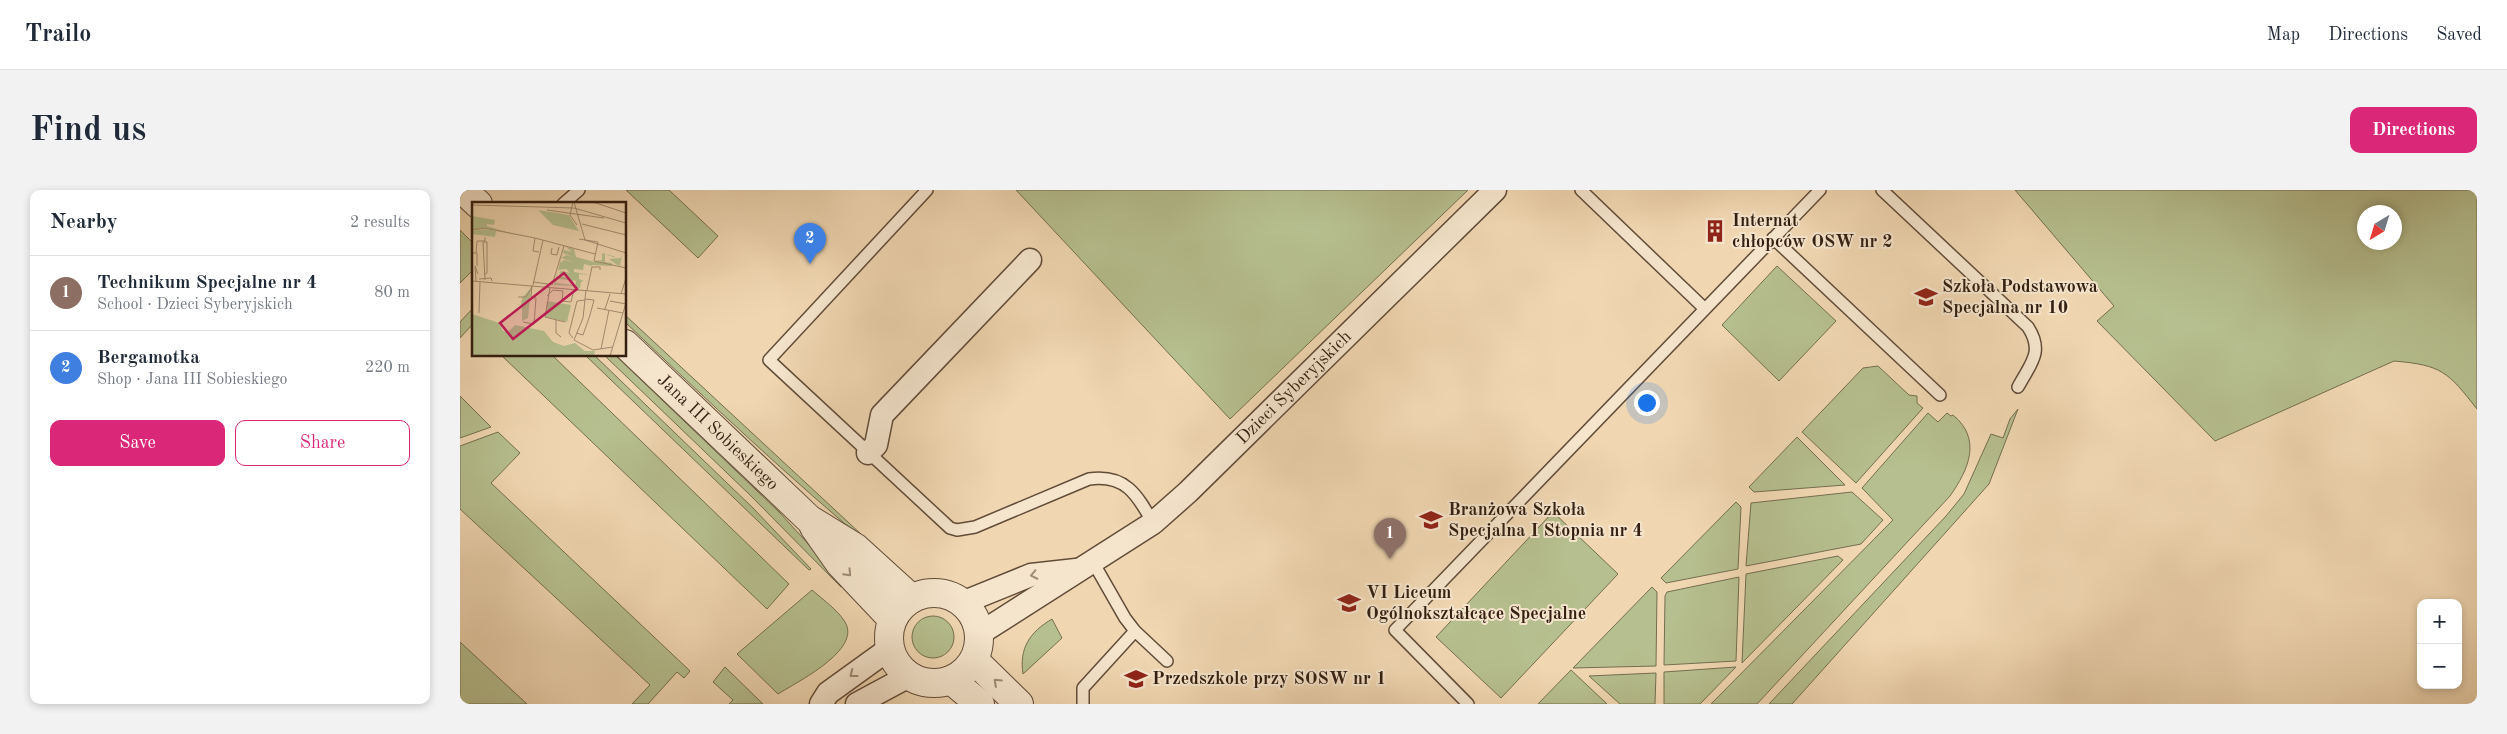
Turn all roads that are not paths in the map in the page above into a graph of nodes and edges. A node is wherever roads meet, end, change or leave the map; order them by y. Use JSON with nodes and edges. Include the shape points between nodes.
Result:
{"nodes":[{"id":1,"x":464,"y":190,"type":"edge"},
{"id":2,"x":579,"y":190,"type":"edge"},
{"id":3,"x":927,"y":190,"type":"edge"},
{"id":4,"x":1495,"y":190,"type":"edge"},
{"id":5,"x":1581,"y":190,"type":"edge"},
{"id":6,"x":1820,"y":190,"type":"edge"},
{"id":7,"x":1882,"y":190,"type":"edge"},
{"id":8,"x":476,"y":202,"type":"edge"},
{"id":9,"x":565,"y":202,"type":"edge"},
{"id":10,"x":1773,"y":238,"type":"junction"},
{"id":11,"x":1030,"y":260,"type":"dead end"},
{"id":12,"x":1705,"y":309,"type":"junction"},
{"id":13,"x":626,"y":345,"type":"edge"},
{"id":14,"x":2018,"y":387,"type":"dead end"},
{"id":15,"x":1940,"y":395,"type":"dead end"},
{"id":16,"x":868,"y":453,"type":"junction"},
{"id":17,"x":810,"y":519,"type":"junction"},
{"id":18,"x":1153,"y":523,"type":"junction"},
{"id":19,"x":1087,"y":566,"type":"junction"},
{"id":20,"x":911,"y":598,"type":"junction"},
{"id":21,"x":962,"y":603,"type":"junction"},
{"id":22,"x":892,"y":619,"type":"junction"},
{"id":23,"x":1135,"y":631,"type":"junction"},
{"id":24,"x":976,"y":647,"type":"junction"},
{"id":25,"x":890,"y":649,"type":"junction"},
{"id":26,"x":1167,"y":661,"type":"dead end"},
{"id":27,"x":909,"y":676,"type":"junction"},
{"id":28,"x":950,"y":680,"type":"junction"},
{"id":29,"x":821,"y":704,"type":"edge"},
{"id":30,"x":857,"y":704,"type":"edge"},
{"id":31,"x":980,"y":704,"type":"edge"},
{"id":32,"x":1019,"y":704,"type":"edge"},
{"id":33,"x":1083,"y":704,"type":"edge"},
{"id":34,"x":1468,"y":704,"type":"edge"}],
"edges":[{"from":1,"to":8,"type":"street"},
{"from":2,"to":9,"type":"lane"},
{"from":3,"to":16,"type":"lane","via":[[769,360]]},
{"from":4,"to":18,"type":"street","name":"Dzieci Syberyjskich","via":[[1195,486]]},
{"from":5,"to":12,"type":"lane"},
{"from":6,"to":10,"type":"lane"},
{"from":7,"to":14,"type":"lane","via":[[2028,327],[2037,340],[2036,353]]},
{"from":10,"to":12,"type":"lane"},
{"from":10,"to":15,"type":"lane"},
{"from":11,"to":16,"type":"street","via":[[882,415],[876,445]]},
{"from":12,"to":34,"type":"lane","via":[[1395,630]]},
{"from":13,"to":17,"type":"street","name":"Jana III Sobieskiego"},
{"from":16,"to":18,"type":"lane","via":[[940,521],[957,530],[975,527],[1089,479],[1104,477],[1119,480],[1132,491]]},
{"from":17,"to":20,"type":"street","name":"Jana III Sobieskiego","via":[[856,548]]},
{"from":17,"to":22,"type":"street","name":"Jana III Sobieskiego","one_way":true,"via":[[840,564]]},
{"from":18,"to":19,"type":"street","name":"Dzieci Syberyjskich"},
{"from":19,"to":21,"type":"street","name":"Dzieci Syberyjskich","one_way":true,"via":[[1031,575]]},
{"from":19,"to":23,"type":"lane"},
{"from":19,"to":24,"type":"street","name":"Dzieci Syberyjskich"},
{"from":20,"to":21,"type":"street","via":[[928,593],[946,594]]},
{"from":20,"to":22,"type":"street"},
{"from":21,"to":24,"type":"street","via":[[971,611]]},
{"from":22,"to":25,"type":"street","via":[[888,634]]},
{"from":23,"to":26,"type":"lane"},
{"from":23,"to":33,"type":"lane","via":[[1083,688]]},
{"from":24,"to":28,"type":"street","via":[[964,672]]},
{"from":32,"to":24,"type":"street","one_way":true},
{"from":25,"to":27,"type":"street","via":[[900,669]]},
{"from":25,"to":29,"type":"street","one_way":true,"via":[[835,688]]},
{"from":27,"to":28,"type":"street","via":[[929,683]]},
{"from":27,"to":30,"type":"street"},
{"from":28,"to":31,"type":"street"}]}
